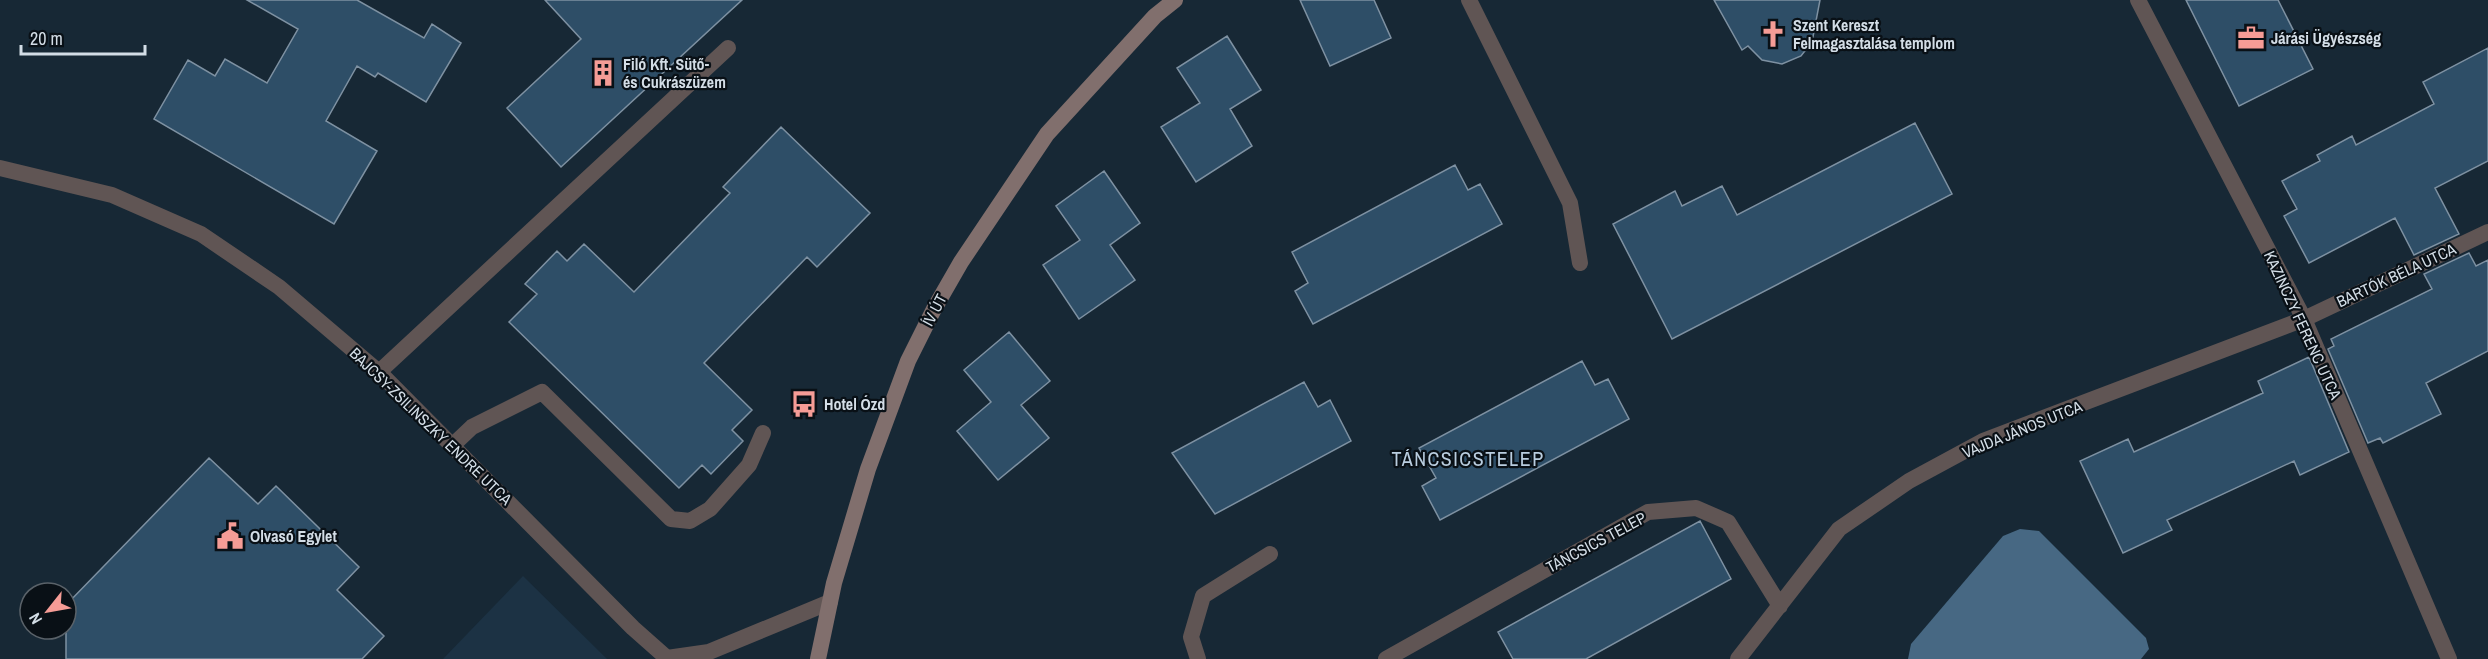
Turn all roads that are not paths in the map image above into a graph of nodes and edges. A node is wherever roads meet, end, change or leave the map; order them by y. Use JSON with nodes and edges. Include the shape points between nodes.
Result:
{"nodes":[{"id":1,"x":1165,"y":0,"type":"edge"},
{"id":2,"x":1175,"y":0,"type":"edge"},
{"id":3,"x":1468,"y":0,"type":"edge"},
{"id":4,"x":2138,"y":0,"type":"edge"},
{"id":5,"x":1155,"y":16,"type":"junction"},
{"id":6,"x":728,"y":48,"type":"dead end"},
{"id":7,"x":0,"y":168,"type":"edge"},
{"id":8,"x":2488,"y":232,"type":"edge"},
{"id":9,"x":1580,"y":264,"type":"dead end"},
{"id":10,"x":2304,"y":319,"type":"junction"},
{"id":11,"x":379,"y":372,"type":"junction"},
{"id":12,"x":764,"y":433,"type":"dead end"},
{"id":13,"x":453,"y":445,"type":"junction"},
{"id":14,"x":1270,"y":554,"type":"dead end"},
{"id":15,"x":830,"y":602,"type":"junction"},
{"id":16,"x":1780,"y":606,"type":"junction"},
{"id":17,"x":662,"y":659,"type":"edge"},
{"id":18,"x":819,"y":659,"type":"edge"},
{"id":19,"x":1198,"y":659,"type":"edge"},
{"id":20,"x":1386,"y":659,"type":"edge"},
{"id":21,"x":1738,"y":659,"type":"edge"},
{"id":22,"x":2449,"y":659,"type":"edge"}],
"edges":[{"from":1,"to":5,"type":"main road","name":"ÍV ÚT"},
{"from":2,"to":5,"type":"main road","name":"ÍV ÚT"},
{"from":3,"to":9,"type":"street","via":[[1570,203]]},
{"from":4,"to":10,"type":"street","name":"KAZINCZY FERENC UTCA"},
{"from":5,"to":15,"type":"main road","name":"ÍV ÚT","via":[[1047,134],[934,309],[908,362],[868,469]]},
{"from":6,"to":11,"type":"street"},
{"from":7,"to":11,"type":"street","name":"BAJCSY-ZSILINSZKY ENDRE UTCA","via":[[112,195],[201,234],[279,287]]},
{"from":8,"to":10,"type":"street","name":"BARTÓK BÉLA UTCA"},
{"from":10,"to":16,"type":"street","name":"VAJDA JÁNOS UTCA","via":[[1983,441],[1909,481],[1839,530]]},
{"from":10,"to":22,"type":"street","name":"KAZINCZY FERENC UTCA"},
{"from":11,"to":13,"type":"street","name":"BAJCSY-ZSILINSZKY ENDRE UTCA"},
{"from":12,"to":13,"type":"street","via":[[749,465],[710,509],[690,521],[671,519],[542,392],[472,428]]},
{"from":13,"to":17,"type":"street","name":"BAJCSY-ZSILINSZKY ENDRE UTCA"},
{"from":14,"to":19,"type":"street","via":[[1203,596],[1191,638]]},
{"from":15,"to":17,"type":"street","via":[[709,652]]},
{"from":15,"to":18,"type":"main road","name":"ÍV ÚT"},
{"from":16,"to":20,"type":"street","name":"TÁNCSICS TELEP","via":[[1728,522],[1696,508],[1647,512]]},
{"from":16,"to":21,"type":"street","name":"VAJDA JÁNOS UTCA"}]}
